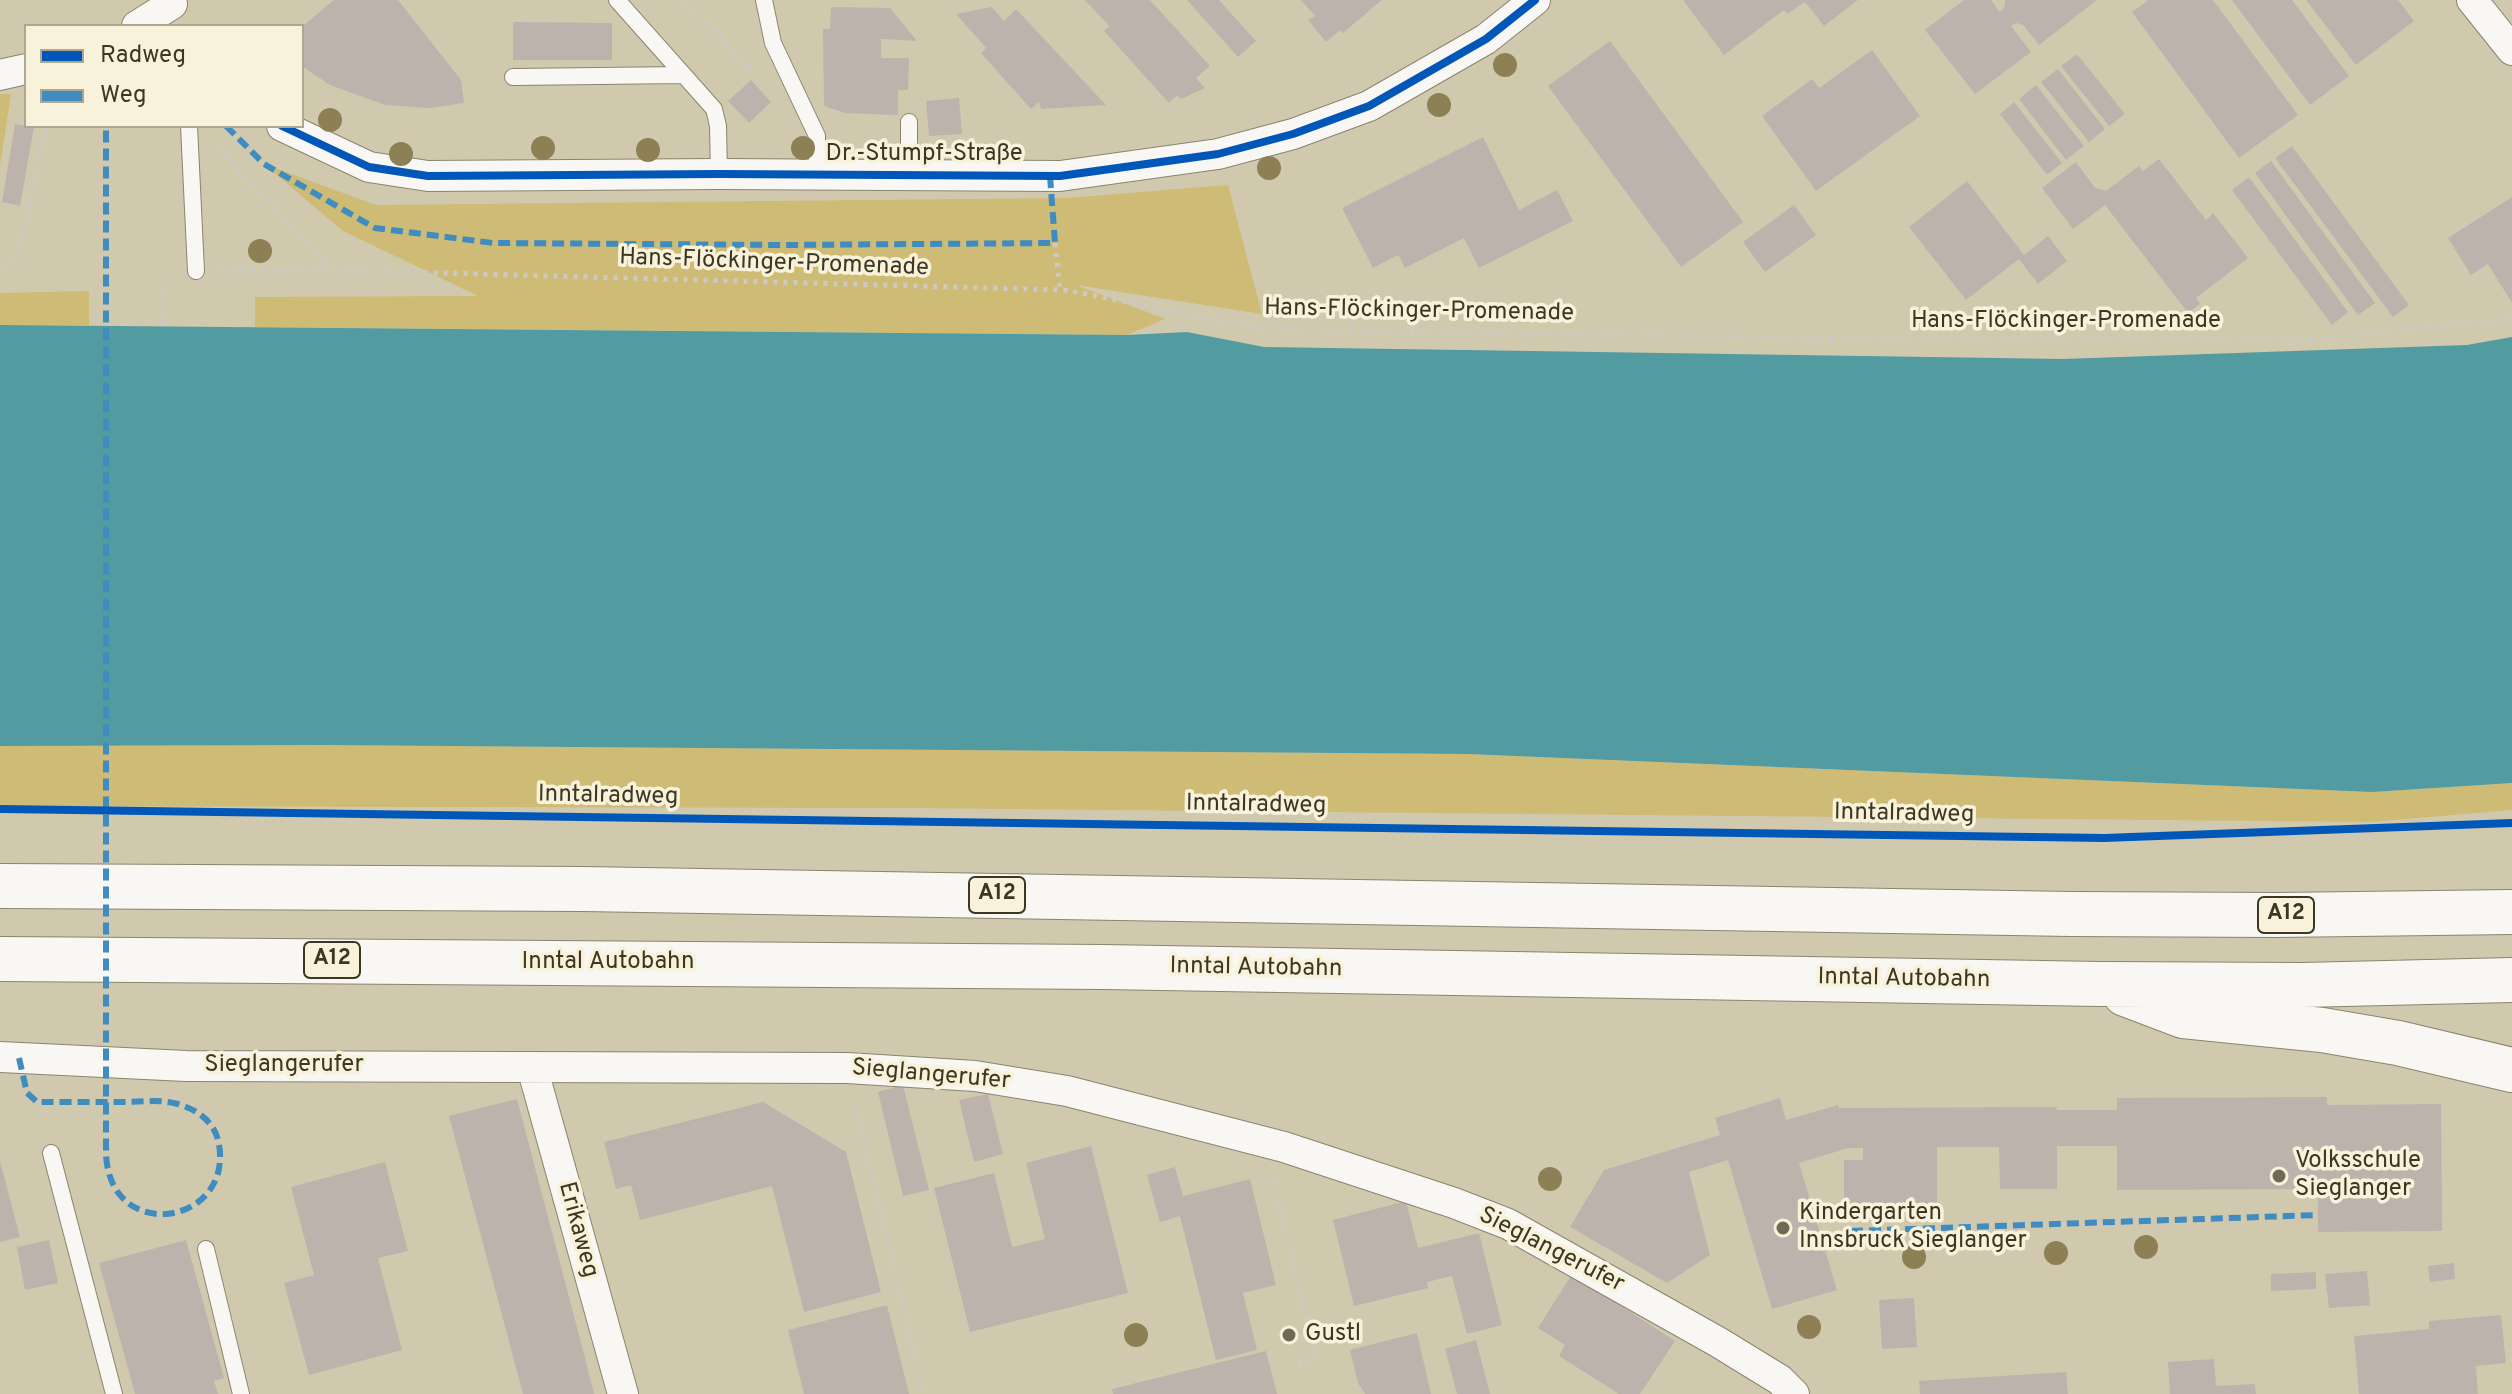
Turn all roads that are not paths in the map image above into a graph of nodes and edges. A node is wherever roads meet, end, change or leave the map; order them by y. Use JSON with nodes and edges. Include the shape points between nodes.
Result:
{"nodes":[{"id":1,"x":617,"y":0,"type":"edge"},
{"id":2,"x":764,"y":0,"type":"edge"},
{"id":3,"x":1535,"y":0,"type":"edge"},
{"id":4,"x":2472,"y":0,"type":"edge"},
{"id":5,"x":177,"y":10,"type":"edge"},
{"id":6,"x":142,"y":24,"type":"edge"},
{"id":7,"x":2512,"y":50,"type":"edge"},
{"id":8,"x":24,"y":69,"type":"edge"},
{"id":9,"x":0,"y":75,"type":"edge"},
{"id":10,"x":683,"y":75,"type":"junction"},
{"id":11,"x":513,"y":77,"type":"dead end"},
{"id":12,"x":909,"y":122,"type":"dead end"},
{"id":13,"x":189,"y":128,"type":"edge"},
{"id":14,"x":286,"y":128,"type":"edge"},
{"id":15,"x":719,"y":174,"type":"junction"},
{"id":16,"x":817,"y":174,"type":"junction"},
{"id":17,"x":909,"y":175,"type":"junction"},
{"id":18,"x":196,"y":271,"type":"road end"},
{"id":19,"x":0,"y":886,"type":"edge"},
{"id":20,"x":2509,"y":911,"type":"edge"},
{"id":21,"x":0,"y":959,"type":"edge"},
{"id":22,"x":2512,"y":980,"type":"edge"},
{"id":23,"x":2100,"y":984,"type":"junction"},
{"id":24,"x":0,"y":1057,"type":"edge"},
{"id":25,"x":532,"y":1067,"type":"junction"},
{"id":26,"x":2512,"y":1070,"type":"edge"},
{"id":27,"x":51,"y":1153,"type":"dead end"},
{"id":28,"x":206,"y":1249,"type":"dead end"},
{"id":29,"x":114,"y":1394,"type":"edge"},
{"id":30,"x":241,"y":1394,"type":"edge"},
{"id":31,"x":623,"y":1394,"type":"edge"},
{"id":32,"x":1794,"y":1394,"type":"edge"}],
"edges":[{"from":1,"to":10,"type":"lane"},
{"from":2,"to":16,"type":"lane","via":[[773,43],[817,136]]},
{"from":3,"to":17,"type":"street","name":"Dr.-Stumpf-Straße","via":[[1486,39],[1369,106],[1293,134],[1218,154],[1060,176]]},
{"from":4,"to":7,"type":"street"},
{"from":5,"to":6,"type":"street"},
{"from":8,"to":9,"type":"street"},
{"from":10,"to":11,"type":"lane"},
{"from":10,"to":15,"type":"lane","via":[[714,109]]},
{"from":12,"to":17,"type":"lane"},
{"from":13,"to":18,"type":"lane"},
{"from":14,"to":15,"type":"street","name":"Dr.-Stumpf-Straße","via":[[369,167],[428,176]]},
{"from":15,"to":16,"type":"street","name":"Dr.-Stumpf-Straße"},
{"from":16,"to":17,"type":"street","name":"Dr.-Stumpf-Straße"},
{"from":19,"to":20,"type":"highway","number":"A12","via":[[646,890],[2086,914]]},
{"from":21,"to":23,"type":"highway","name":"Inntal Autobahn","number":"A12","via":[[1087,966]]},
{"from":22,"to":23,"type":"highway","name":"Inntal Autobahn","number":"A12"},
{"from":23,"to":26,"type":"highway","via":[[2183,1016],[2398,1043]]},
{"from":24,"to":25,"type":"street","name":"Sieglangerufer","via":[[186,1066]]},
{"from":25,"to":31,"type":"street","name":"Erikaweg"},
{"from":25,"to":32,"type":"street","name":"Sieglangerufer","via":[[847,1068],[975,1076],[1136,1107],[1284,1147],[1508,1224],[1718,1342]]},
{"from":27,"to":29,"type":"lane"},
{"from":28,"to":30,"type":"lane"}]}
